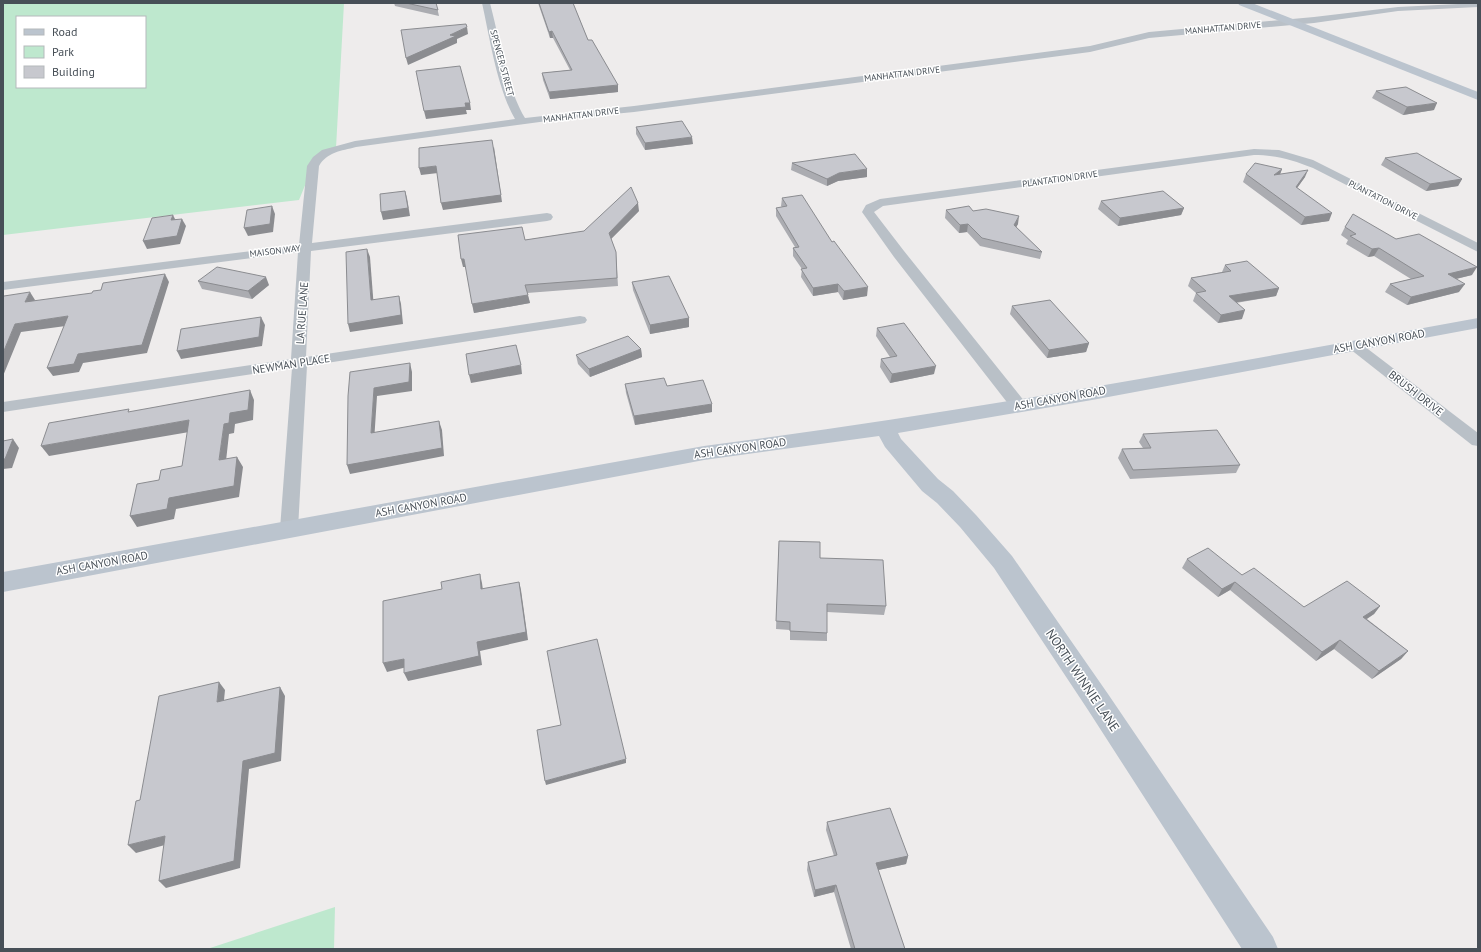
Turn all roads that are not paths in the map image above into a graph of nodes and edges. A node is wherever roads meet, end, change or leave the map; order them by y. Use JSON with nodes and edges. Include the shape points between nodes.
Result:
{"nodes":[{"id":1,"x":486,"y":3,"type":"edge"},
{"id":2,"x":1243,"y":3,"type":"edge"},
{"id":3,"x":1478,"y":5,"type":"edge"},
{"id":4,"x":1293,"y":22,"type":"junction"},
{"id":5,"x":1478,"y":96,"type":"edge"},
{"id":6,"x":522,"y":122,"type":"junction"},
{"id":7,"x":327,"y":151,"type":"joint"},
{"id":8,"x":547,"y":217,"type":"dead end"},
{"id":9,"x":306,"y":247,"type":"junction"},
{"id":10,"x":1478,"y":248,"type":"edge"},
{"id":11,"x":3,"y":286,"type":"edge"},
{"id":12,"x":580,"y":320,"type":"dead end"},
{"id":13,"x":1478,"y":324,"type":"edge"},
{"id":14,"x":1355,"y":346,"type":"junction"},
{"id":15,"x":298,"y":363,"type":"junction"},
{"id":16,"x":1019,"y":406,"type":"junction"},
{"id":17,"x":3,"y":407,"type":"edge"},
{"id":18,"x":885,"y":427,"type":"junction"},
{"id":19,"x":1478,"y":441,"type":"edge"},
{"id":20,"x":289,"y":529,"type":"junction"},
{"id":21,"x":3,"y":582,"type":"edge"},
{"id":22,"x":1261,"y":949,"type":"edge"}],
"edges":[{"from":1,"to":6,"type":"street","name":"SPENCER STREET","via":[[504,77]]},
{"from":2,"to":4,"type":"street"},
{"from":3,"to":4,"type":"street","name":"MANHATTAN DRIVE","via":[[1398,9]]},
{"from":4,"to":5,"type":"street"},
{"from":4,"to":6,"type":"street","name":"MANHATTAN DRIVE","via":[[1150,35],[1090,50]]},
{"from":6,"to":7,"type":"street","name":"MANHATTAN DRIVE","via":[[355,144]]},
{"from":7,"to":9,"type":"street","name":"LA RUE LANE","via":[[318,156],[313,166]]},
{"from":8,"to":9,"type":"street","name":"MAISON WAY"},
{"from":9,"to":11,"type":"street","name":"MAISON WAY"},
{"from":9,"to":15,"type":"street","name":"LA RUE LANE"},
{"from":10,"to":16,"type":"street","name":"PLANTATION DRIVE","via":[[1317,166],[1272,151],[880,203],[870,208],[868,212],[899,254]]},
{"from":12,"to":15,"type":"street","name":"NEWMAN PLACE"},
{"from":13,"to":14,"type":"street","name":"ASH CANYON ROAD"},
{"from":14,"to":16,"type":"street","name":"ASH CANYON ROAD"},
{"from":14,"to":19,"type":"street","name":"BRUSH DRIVE"},
{"from":15,"to":17,"type":"street","name":"NEWMAN PLACE"},
{"from":15,"to":20,"type":"street","name":"LA RUE LANE","via":[[300,366]]},
{"from":16,"to":18,"type":"street","name":"ASH CANYON ROAD"},
{"from":18,"to":20,"type":"street","name":"ASH CANYON ROAD","via":[[704,453]]},
{"from":18,"to":22,"type":"street","name":"NORTH WINNIE LANE","via":[[892,442],[930,485],[968,521],[1003,562]]},
{"from":20,"to":21,"type":"street","name":"ASH CANYON ROAD"}]}
